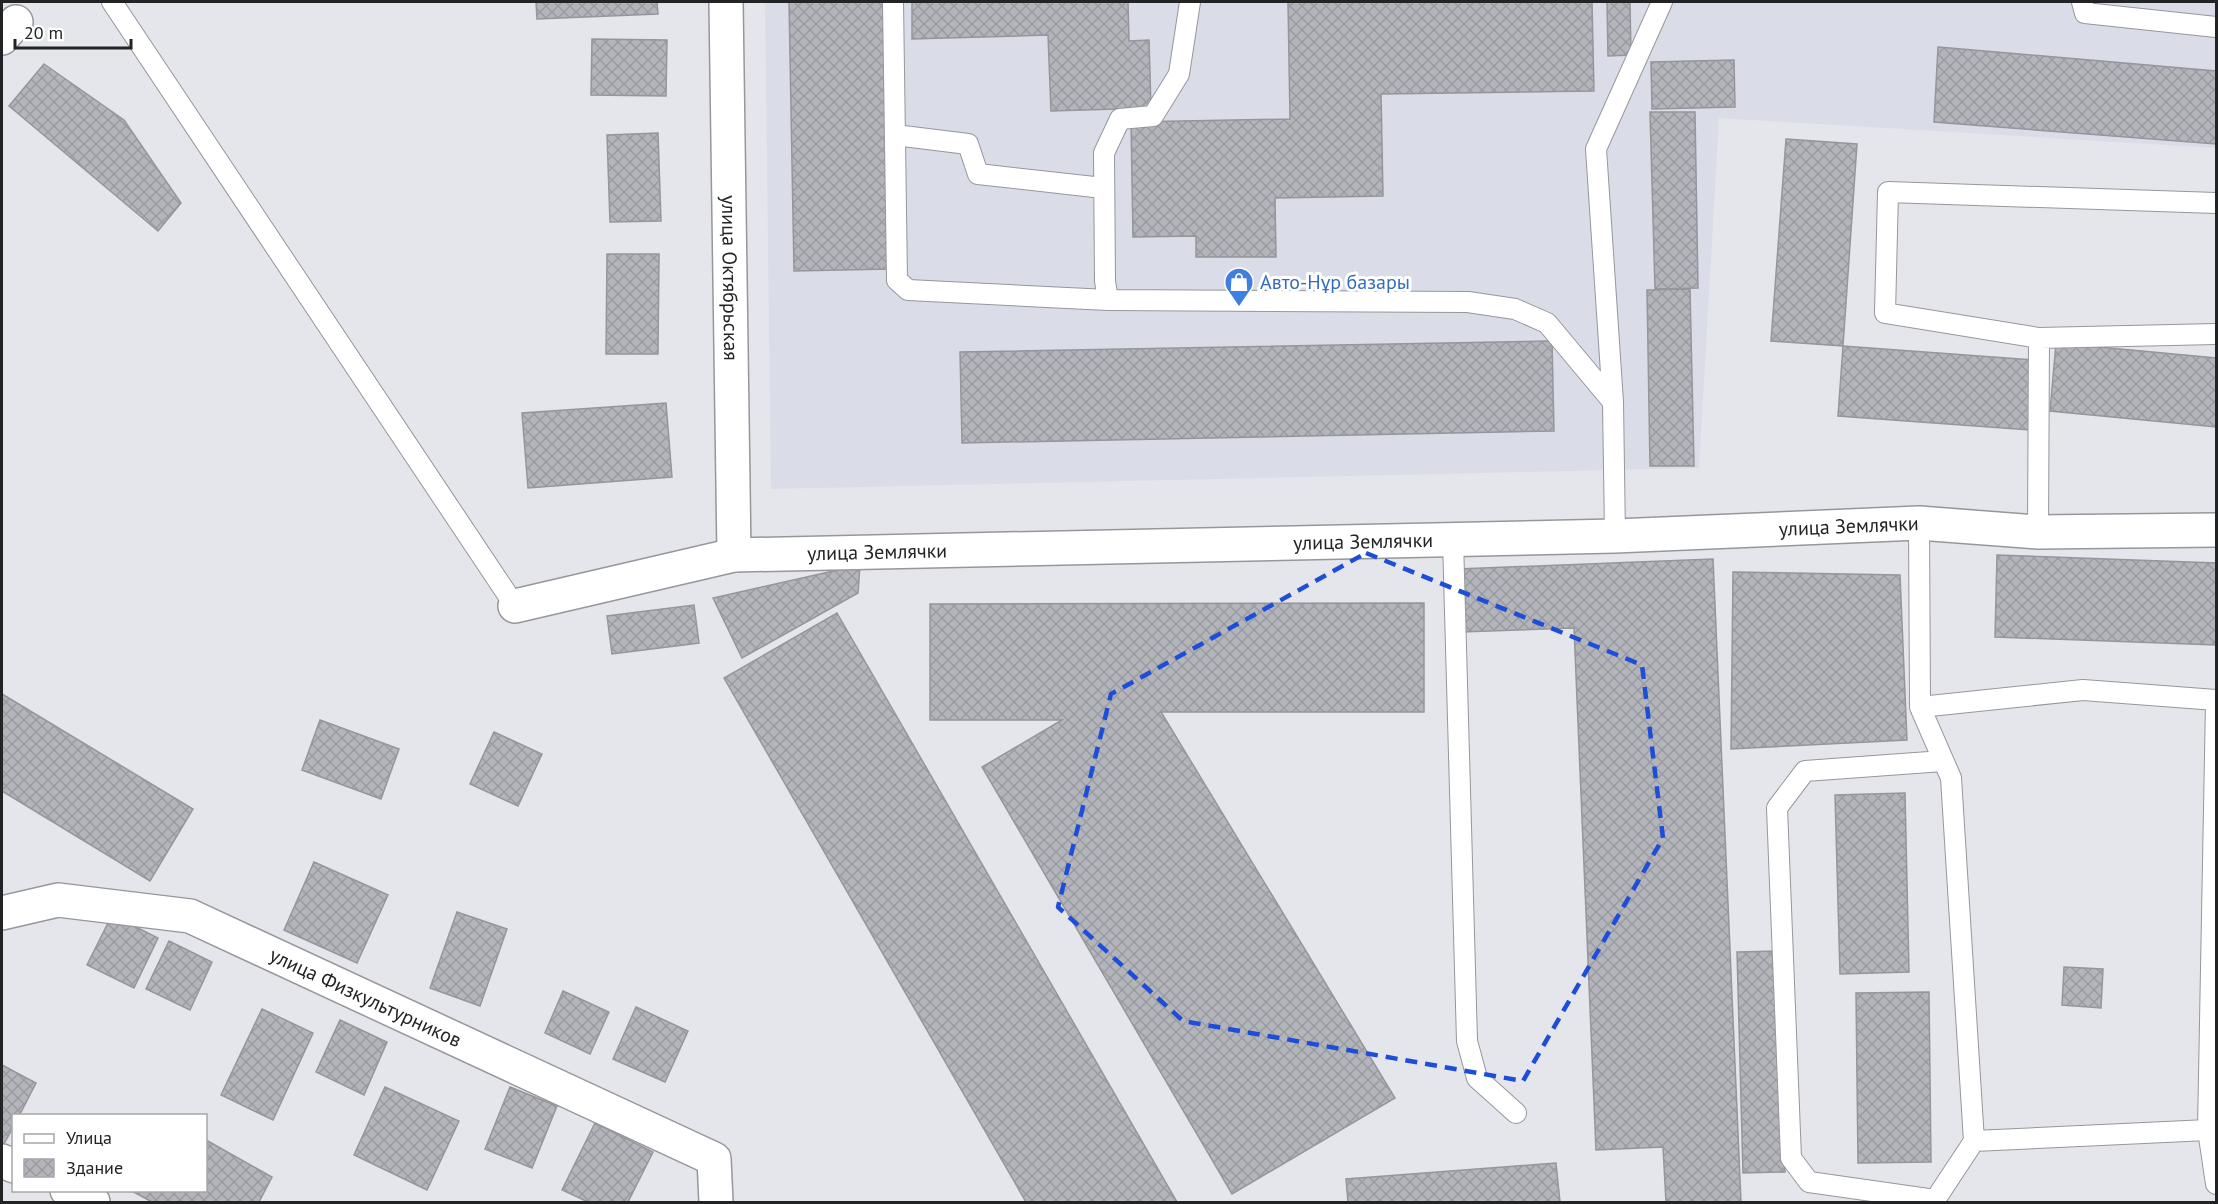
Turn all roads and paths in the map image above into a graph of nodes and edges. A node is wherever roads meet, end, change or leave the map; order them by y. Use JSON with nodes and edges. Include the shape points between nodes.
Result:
{"nodes":[{"id":1,"x":112,"y":2,"type":"edge"},
{"id":2,"x":726,"y":2,"type":"edge"},
{"id":3,"x":892,"y":2,"type":"edge"},
{"id":4,"x":1190,"y":2,"type":"edge"},
{"id":5,"x":1662,"y":2,"type":"edge"},
{"id":6,"x":2082,"y":2,"type":"edge"},
{"id":7,"x":2217,"y":27,"type":"edge"},
{"id":8,"x":895,"y":135,"type":"junction"},
{"id":9,"x":1103,"y":188,"type":"junction"},
{"id":10,"x":2217,"y":203,"type":"edge"},
{"id":11,"x":1108,"y":300,"type":"junction"},
{"id":12,"x":2217,"y":334,"type":"edge"},
{"id":13,"x":2038,"y":338,"type":"junction"},
{"id":14,"x":1613,"y":402,"type":"junction"},
{"id":15,"x":1919,"y":524,"type":"junction"},
{"id":16,"x":2217,"y":530,"type":"edge"},
{"id":17,"x":2038,"y":532,"type":"junction"},
{"id":18,"x":1615,"y":537,"type":"junction"},
{"id":19,"x":1453,"y":540,"type":"junction"},
{"id":20,"x":734,"y":555,"type":"junction"},
{"id":21,"x":515,"y":606,"type":"joint"},
{"id":22,"x":2217,"y":701,"type":"edge"},
{"id":23,"x":1920,"y":707,"type":"junction"},
{"id":24,"x":1943,"y":761,"type":"junction"},
{"id":25,"x":2,"y":914,"type":"edge"},
{"id":26,"x":1516,"y":1113,"type":"dead end"},
{"id":27,"x":2208,"y":1130,"type":"junction"},
{"id":28,"x":1974,"y":1142,"type":"junction"},
{"id":29,"x":2217,"y":1184,"type":"edge"},
{"id":30,"x":69,"y":1192,"type":"edge"},
{"id":31,"x":93,"y":1203,"type":"edge"},
{"id":32,"x":716,"y":1203,"type":"edge"}],
"edges":[{"from":1,"to":21,"type":"lane"},
{"from":2,"to":20,"type":"street","name":"улица Октябрьская"},
{"from":3,"to":8,"type":"lane"},
{"from":4,"to":9,"type":"lane","via":[[1179,74],[1153,116],[1120,119],[1104,153]]},
{"from":5,"to":14,"type":"lane","via":[[1596,149]]},
{"from":6,"to":7,"type":"lane","via":[[2085,13]]},
{"from":8,"to":9,"type":"lane","via":[[968,144],[978,174]]},
{"from":8,"to":11,"type":"lane","via":[[897,280],[908,290]]},
{"from":9,"to":11,"type":"lane"},
{"from":10,"to":13,"type":"lane","via":[[1888,192],[1884,313]]},
{"from":11,"to":14,"type":"lane","via":[[1468,302],[1515,309],[1547,323]]},
{"from":12,"to":13,"type":"lane"},
{"from":13,"to":17,"type":"lane"},
{"from":14,"to":18,"type":"lane"},
{"from":15,"to":17,"type":"street","name":"улица Землячки"},
{"from":15,"to":18,"type":"street","name":"улица Землячки"},
{"from":15,"to":23,"type":"lane"},
{"from":16,"to":17,"type":"street","name":"улица Землячки"},
{"from":18,"to":19,"type":"street","name":"улица Землячки"},
{"from":19,"to":20,"type":"street","name":"улица Землячки"},
{"from":19,"to":26,"type":"lane","via":[[1467,1041],[1477,1078]]},
{"from":20,"to":21,"type":"street","name":"улица Землячки"},
{"from":22,"to":23,"type":"lane","via":[[2084,690]]},
{"from":22,"to":27,"type":"lane"},
{"from":23,"to":24,"type":"lane"},
{"from":24,"to":28,"type":"lane","via":[[1951,778]]},
{"from":24,"to":28,"type":"lane","via":[[1805,771],[1777,808],[1791,1158],[1809,1182],[1935,1200]]},
{"from":25,"to":32,"type":"street","name":"улица Физкультурников","via":[[58,900],[190,916],[714,1159]]},
{"from":27,"to":28,"type":"lane"},
{"from":27,"to":29,"type":"lane"},
{"from":30,"to":31,"type":"street"}]}
